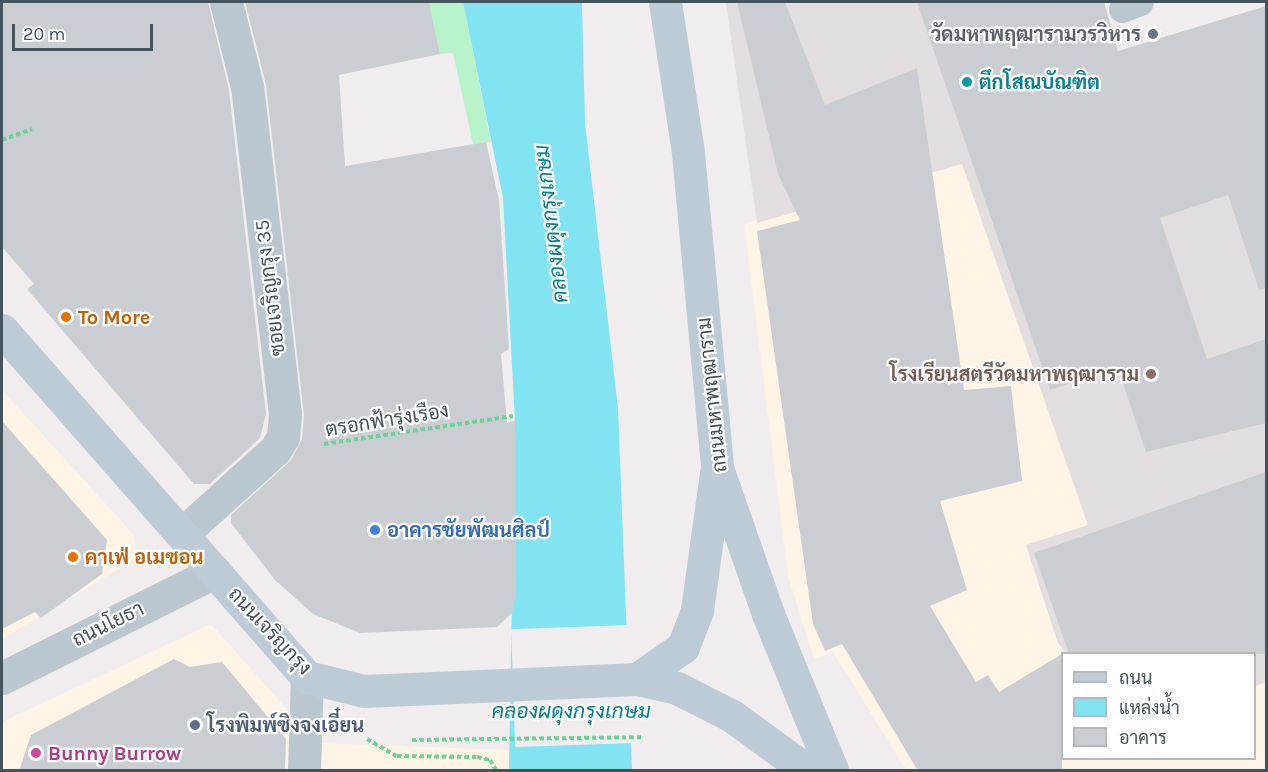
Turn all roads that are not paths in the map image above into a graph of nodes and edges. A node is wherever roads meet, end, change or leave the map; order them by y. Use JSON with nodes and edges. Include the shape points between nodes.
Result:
{"nodes":[{"id":1,"x":226,"y":2,"type":"edge"},
{"id":2,"x":665,"y":2,"type":"edge"},
{"id":3,"x":2,"y":330,"type":"edge"},
{"id":4,"x":717,"y":468,"type":"junction"},
{"id":5,"x":183,"y":534,"type":"junction"},
{"id":6,"x":215,"y":572,"type":"junction"},
{"id":7,"x":307,"y":677,"type":"junction"},
{"id":8,"x":2,"y":678,"type":"edge"},
{"id":9,"x":637,"y":679,"type":"junction"},
{"id":10,"x":304,"y":771,"type":"edge"},
{"id":11,"x":806,"y":771,"type":"edge"},
{"id":12,"x":832,"y":771,"type":"edge"}],
"edges":[{"from":1,"to":5,"type":"street","name":"ซอยเจริญกรุง 35","via":[[247,87],[285,414],[283,437]]},
{"from":2,"to":4,"type":"main road","name":"ถนนมหาพฤฒาราม","via":[[688,153]]},
{"from":3,"to":5,"type":"main road","name":"ถนนเจริญกรุง"},
{"from":4,"to":9,"type":"main road","via":[[697,610],[683,647]]},
{"from":4,"to":12,"type":"main road","name":"ถนนมหาพฤฒาราม","via":[[768,614]]},
{"from":5,"to":6,"type":"main road","name":"ถนนเจริญกรุง"},
{"from":6,"to":7,"type":"main road","name":"ถนนเจริญกรุง"},
{"from":6,"to":8,"type":"street","name":"ถนนโยธา"},
{"from":7,"to":9,"type":"main road","name":"ถนนเจริญกรุง","via":[[364,691]]},
{"from":7,"to":10,"type":"street"},
{"from":9,"to":11,"type":"main road","name":"ถนนเจริญกรุง","via":[[677,688],[732,716]]}]}
